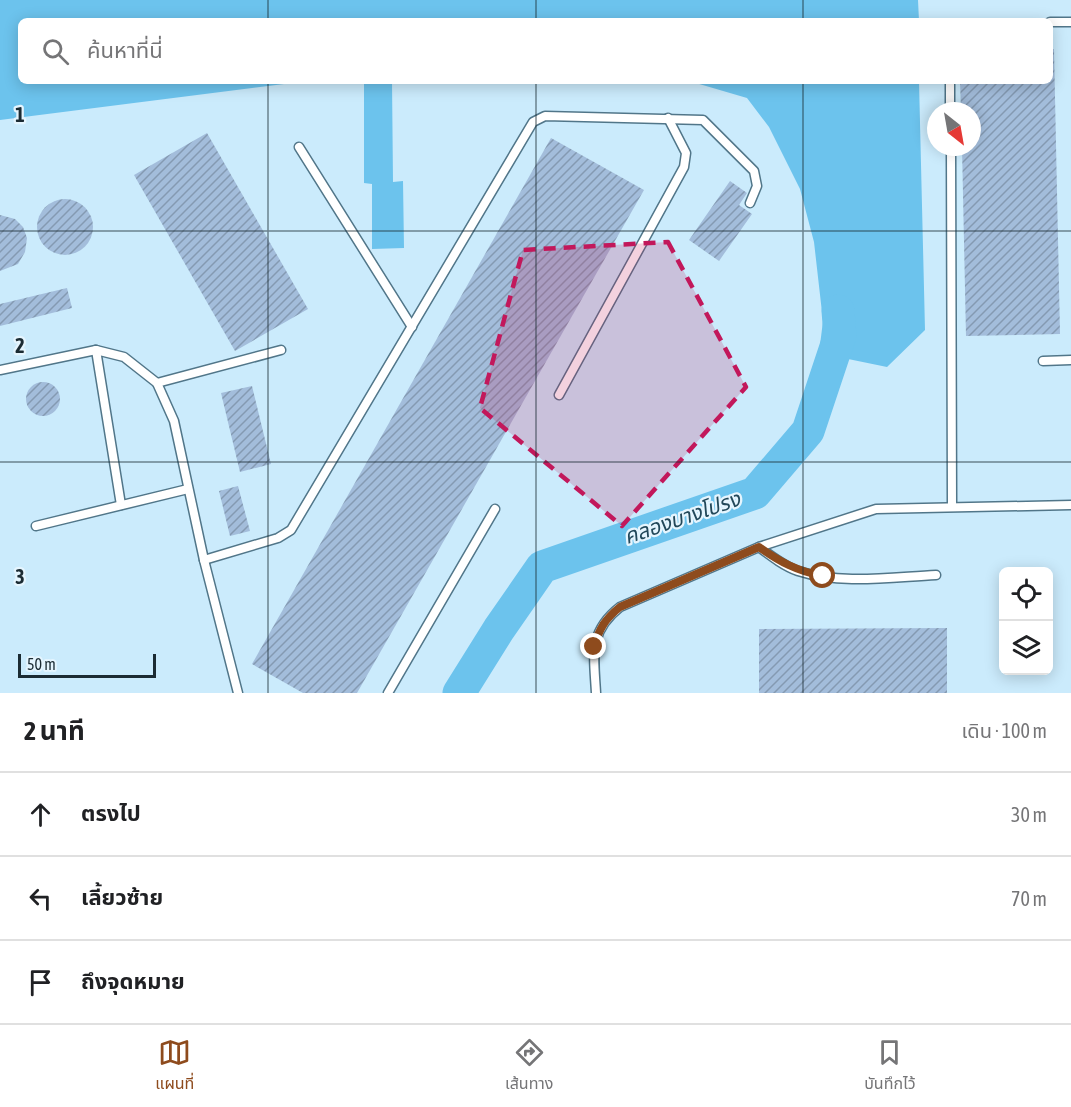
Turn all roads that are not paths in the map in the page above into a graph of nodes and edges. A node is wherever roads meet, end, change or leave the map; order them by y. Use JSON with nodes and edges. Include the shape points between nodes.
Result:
{"nodes":[{"id":1,"x":1053,"y":22,"type":"edge"},
{"id":2,"x":1071,"y":22,"type":"edge"},
{"id":3,"x":950,"y":84,"type":"edge"},
{"id":4,"x":950,"y":102,"type":"edge"},
{"id":5,"x":668,"y":118,"type":"junction"},
{"id":6,"x":299,"y":147,"type":"dead end"},
{"id":7,"x":951,"y":156,"type":"edge"},
{"id":8,"x":750,"y":204,"type":"dead end"},
{"id":9,"x":412,"y":327,"type":"junction"},
{"id":10,"x":96,"y":350,"type":"junction"},
{"id":11,"x":281,"y":350,"type":"dead end"},
{"id":12,"x":1071,"y":360,"type":"edge"},
{"id":13,"x":1043,"y":361,"type":"dead end"},
{"id":14,"x":0,"y":370,"type":"edge"},
{"id":15,"x":157,"y":383,"type":"junction"},
{"id":16,"x":559,"y":395,"type":"dead end"},
{"id":17,"x":188,"y":489,"type":"junction"},
{"id":18,"x":121,"y":505,"type":"junction"},
{"id":19,"x":1071,"y":505,"type":"edge"},
{"id":20,"x":952,"y":506,"type":"junction"},
{"id":21,"x":495,"y":509,"type":"dead end"},
{"id":22,"x":36,"y":526,"type":"dead end"},
{"id":23,"x":759,"y":547,"type":"junction"},
{"id":24,"x":204,"y":560,"type":"junction"},
{"id":25,"x":936,"y":575,"type":"dead end"},
{"id":26,"x":238,"y":693,"type":"edge"},
{"id":27,"x":388,"y":693,"type":"edge"},
{"id":28,"x":596,"y":693,"type":"edge"}],
"edges":[{"from":1,"to":2,"type":"lane"},
{"from":3,"to":4,"type":"lane"},
{"from":5,"to":8,"type":"lane","via":[[703,120],[745,159],[758,178]]},
{"from":5,"to":9,"type":"lane","via":[[545,116],[533,122]]},
{"from":5,"to":16,"type":"lane","via":[[687,153],[684,167]]},
{"from":6,"to":9,"type":"lane"},
{"from":7,"to":20,"type":"lane"},
{"from":9,"to":24,"type":"lane","via":[[291,530],[278,538]]},
{"from":10,"to":14,"type":"lane"},
{"from":10,"to":15,"type":"lane","via":[[124,357]]},
{"from":10,"to":18,"type":"lane"},
{"from":11,"to":15,"type":"lane"},
{"from":12,"to":13,"type":"lane"},
{"from":15,"to":17,"type":"lane","via":[[174,421]]},
{"from":17,"to":18,"type":"lane"},
{"from":17,"to":24,"type":"lane"},
{"from":18,"to":22,"type":"lane"},
{"from":19,"to":20,"type":"lane"},
{"from":20,"to":23,"type":"lane","via":[[876,509]]},
{"from":21,"to":27,"type":"lane"},
{"from":23,"to":25,"type":"lane","via":[[791,568],[823,576],[853,579]]},
{"from":23,"to":28,"type":"lane","via":[[620,607],[606,618],[594,647]]},
{"from":24,"to":26,"type":"lane"}]}
